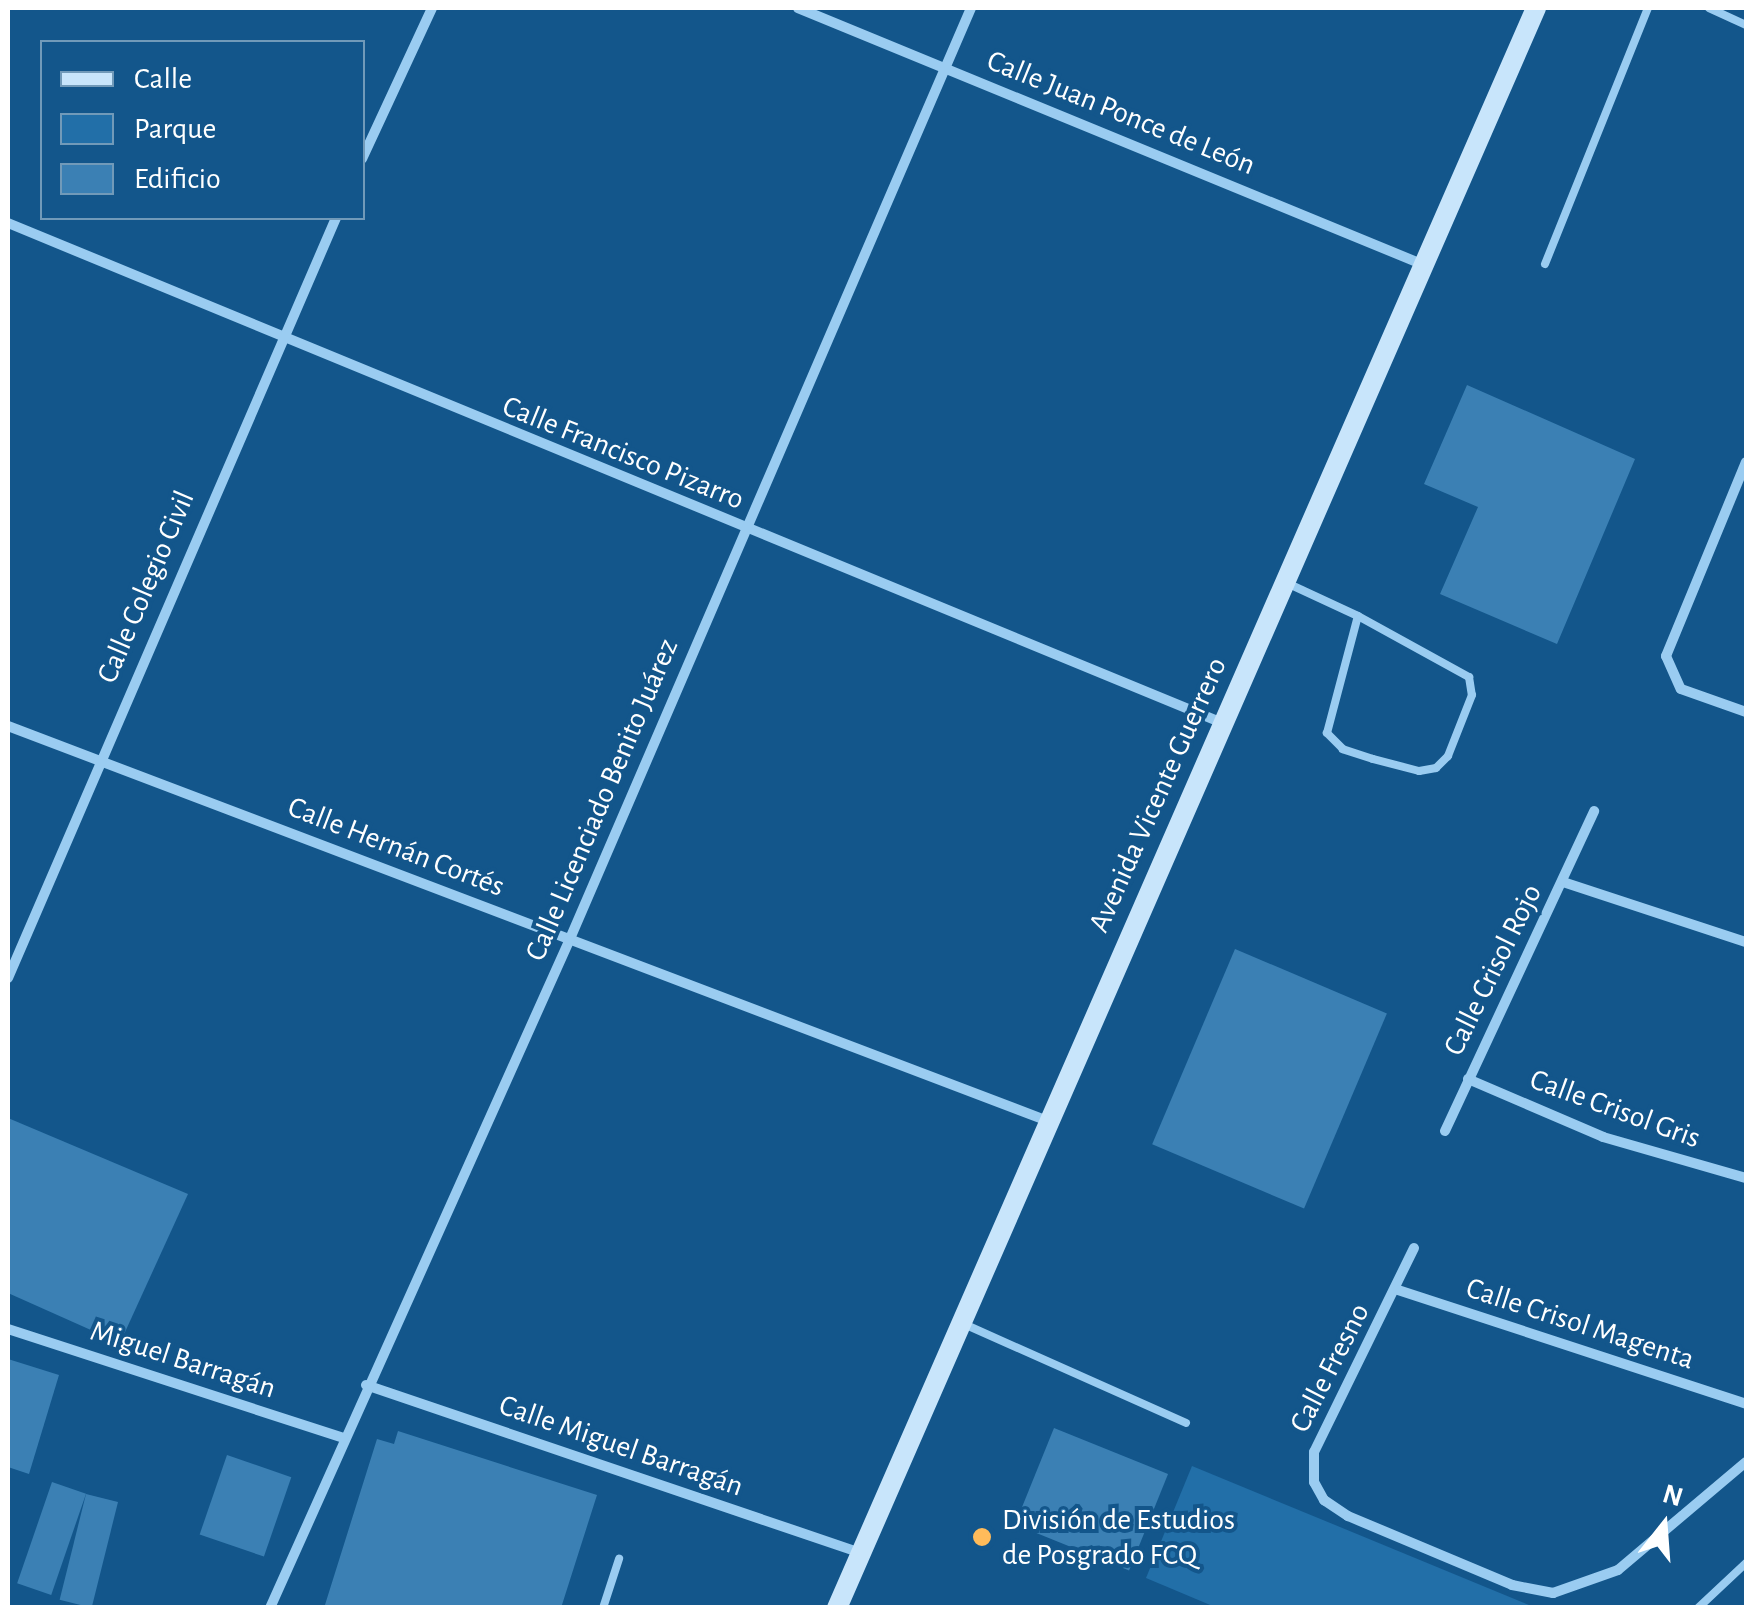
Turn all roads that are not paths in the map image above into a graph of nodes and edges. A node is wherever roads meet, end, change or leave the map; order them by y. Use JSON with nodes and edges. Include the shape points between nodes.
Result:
{"nodes":[{"id":1,"x":432,"y":8,"type":"edge"},
{"id":2,"x":798,"y":8,"type":"edge"},
{"id":3,"x":972,"y":8,"type":"edge"},
{"id":4,"x":1536,"y":8,"type":"edge"},
{"id":5,"x":1648,"y":8,"type":"edge"},
{"id":6,"x":1708,"y":8,"type":"edge"},
{"id":7,"x":1746,"y":25,"type":"edge"},
{"id":8,"x":944,"y":67,"type":"junction"},
{"id":9,"x":365,"y":153,"type":"edge"},
{"id":10,"x":335,"y":220,"type":"edge"},
{"id":11,"x":8,"y":223,"type":"edge"},
{"id":12,"x":1545,"y":264,"type":"dead end"},
{"id":13,"x":1424,"y":266,"type":"junction"},
{"id":14,"x":280,"y":339,"type":"junction"},
{"id":15,"x":1746,"y":462,"type":"edge"},
{"id":16,"x":745,"y":530,"type":"junction"},
{"id":17,"x":1284,"y":582,"type":"junction"},
{"id":18,"x":1358,"y":616,"type":"junction"},
{"id":19,"x":1746,"y":712,"type":"edge"},
{"id":20,"x":1222,"y":723,"type":"junction"},
{"id":21,"x":8,"y":726,"type":"edge"},
{"id":22,"x":100,"y":760,"type":"junction"},
{"id":23,"x":1594,"y":810,"type":"dead end"},
{"id":24,"x":1562,"y":882,"type":"junction"},
{"id":25,"x":570,"y":941,"type":"junction"},
{"id":26,"x":1746,"y":942,"type":"edge"},
{"id":27,"x":8,"y":978,"type":"edge"},
{"id":28,"x":1468,"y":1079,"type":"junction"},
{"id":29,"x":1048,"y":1122,"type":"junction"},
{"id":30,"x":1444,"y":1131,"type":"dead end"},
{"id":31,"x":1746,"y":1178,"type":"edge"},
{"id":32,"x":1414,"y":1248,"type":"dead end"},
{"id":33,"x":1398,"y":1290,"type":"junction"},
{"id":34,"x":960,"y":1322,"type":"junction"},
{"id":35,"x":8,"y":1330,"type":"edge"},
{"id":36,"x":366,"y":1386,"type":"junction"},
{"id":37,"x":1746,"y":1404,"type":"edge"},
{"id":38,"x":1186,"y":1422,"type":"dead end"},
{"id":39,"x":344,"y":1438,"type":"junction"},
{"id":40,"x":1746,"y":1462,"type":"edge"},
{"id":41,"x":861,"y":1553,"type":"junction"},
{"id":42,"x":619,"y":1559,"type":"dead end"},
{"id":43,"x":1746,"y":1563,"type":"edge"},
{"id":44,"x":270,"y":1608,"type":"edge"},
{"id":45,"x":603,"y":1608,"type":"edge"},
{"id":46,"x":837,"y":1608,"type":"edge"},
{"id":47,"x":1698,"y":1608,"type":"edge"}],
"edges":[{"from":1,"to":9,"type":"street"},
{"from":2,"to":8,"type":"street","name":"Calle Juan Ponce de León"},
{"from":3,"to":8,"type":"street","name":"Calle Licenciado Benito Juárez"},
{"from":4,"to":13,"type":"main road","name":"Avenida Vicente Guerrero"},
{"from":5,"to":12,"type":"lane"},
{"from":6,"to":7,"type":"lane"},
{"from":8,"to":13,"type":"street","name":"Calle Juan Ponce de León"},
{"from":8,"to":16,"type":"street","name":"Calle Licenciado Benito Juárez"},
{"from":10,"to":14,"type":"street","name":"Calle Colegio Civil"},
{"from":11,"to":14,"type":"street","name":"Calle Francisco Pizarro"},
{"from":13,"to":17,"type":"main road","name":"Avenida Vicente Guerrero"},
{"from":14,"to":16,"type":"street","name":"Calle Francisco Pizarro"},
{"from":14,"to":22,"type":"street","name":"Calle Colegio Civil"},
{"from":15,"to":19,"type":"street","via":[[1666,643],[1667,668],[1681,689]]},
{"from":16,"to":20,"type":"street","name":"Calle Francisco Pizarro"},
{"from":16,"to":25,"type":"street","name":"Calle Licenciado Benito Juárez"},
{"from":17,"to":18,"type":"lane"},
{"from":17,"to":20,"type":"main road","name":"Avenida Vicente Guerrero"},
{"from":18,"to":18,"type":"lane","via":[[1469,677],[1472,695],[1448,756],[1436,768],[1419,771],[1373,759],[1342,749],[1326,733]]},
{"from":20,"to":29,"type":"main road","name":"Avenida Vicente Guerrero"},
{"from":21,"to":22,"type":"street","name":"Calle Hernán Cortés"},
{"from":22,"to":25,"type":"street","name":"Calle Hernán Cortés"},
{"from":22,"to":27,"type":"street","name":"Calle Colegio Civil"},
{"from":23,"to":24,"type":"street","name":"Calle Crisol Rojo"},
{"from":24,"to":26,"type":"street"},
{"from":24,"to":28,"type":"street","name":"Calle Crisol Rojo"},
{"from":25,"to":29,"type":"street","name":"Calle Hernán Cortés"},
{"from":25,"to":36,"type":"street","name":"Calle Licenciado Benito Juárez"},
{"from":28,"to":30,"type":"street","name":"Calle Crisol Rojo"},
{"from":28,"to":31,"type":"street","name":"Calle Crisol Gris","via":[[1604,1136]]},
{"from":29,"to":34,"type":"main road","name":"Avenida Vicente Guerrero"},
{"from":32,"to":33,"type":"street","name":"Calle Fresno"},
{"from":33,"to":37,"type":"street","name":"Calle Crisol Magenta"},
{"from":33,"to":40,"type":"street","name":"Calle Fresno","via":[[1323,1430],[1311,1470],[1324,1500],[1348,1516],[1512,1585],[1577,1590],[1618,1570]]},
{"from":34,"to":38,"type":"lane"},
{"from":34,"to":41,"type":"main road","name":"Avenida Vicente Guerrero"},
{"from":35,"to":39,"type":"street","name":"Miguel Barragán"},
{"from":36,"to":39,"type":"street","name":"Calle Licenciado Benito Juárez"},
{"from":36,"to":41,"type":"street","name":"Calle Miguel Barragán"},
{"from":39,"to":44,"type":"street","name":"Calle Licenciado Benito Juárez"},
{"from":41,"to":46,"type":"main road","name":"Avenida Vicente Guerrero"},
{"from":42,"to":45,"type":"lane"},
{"from":43,"to":47,"type":"lane"}]}
